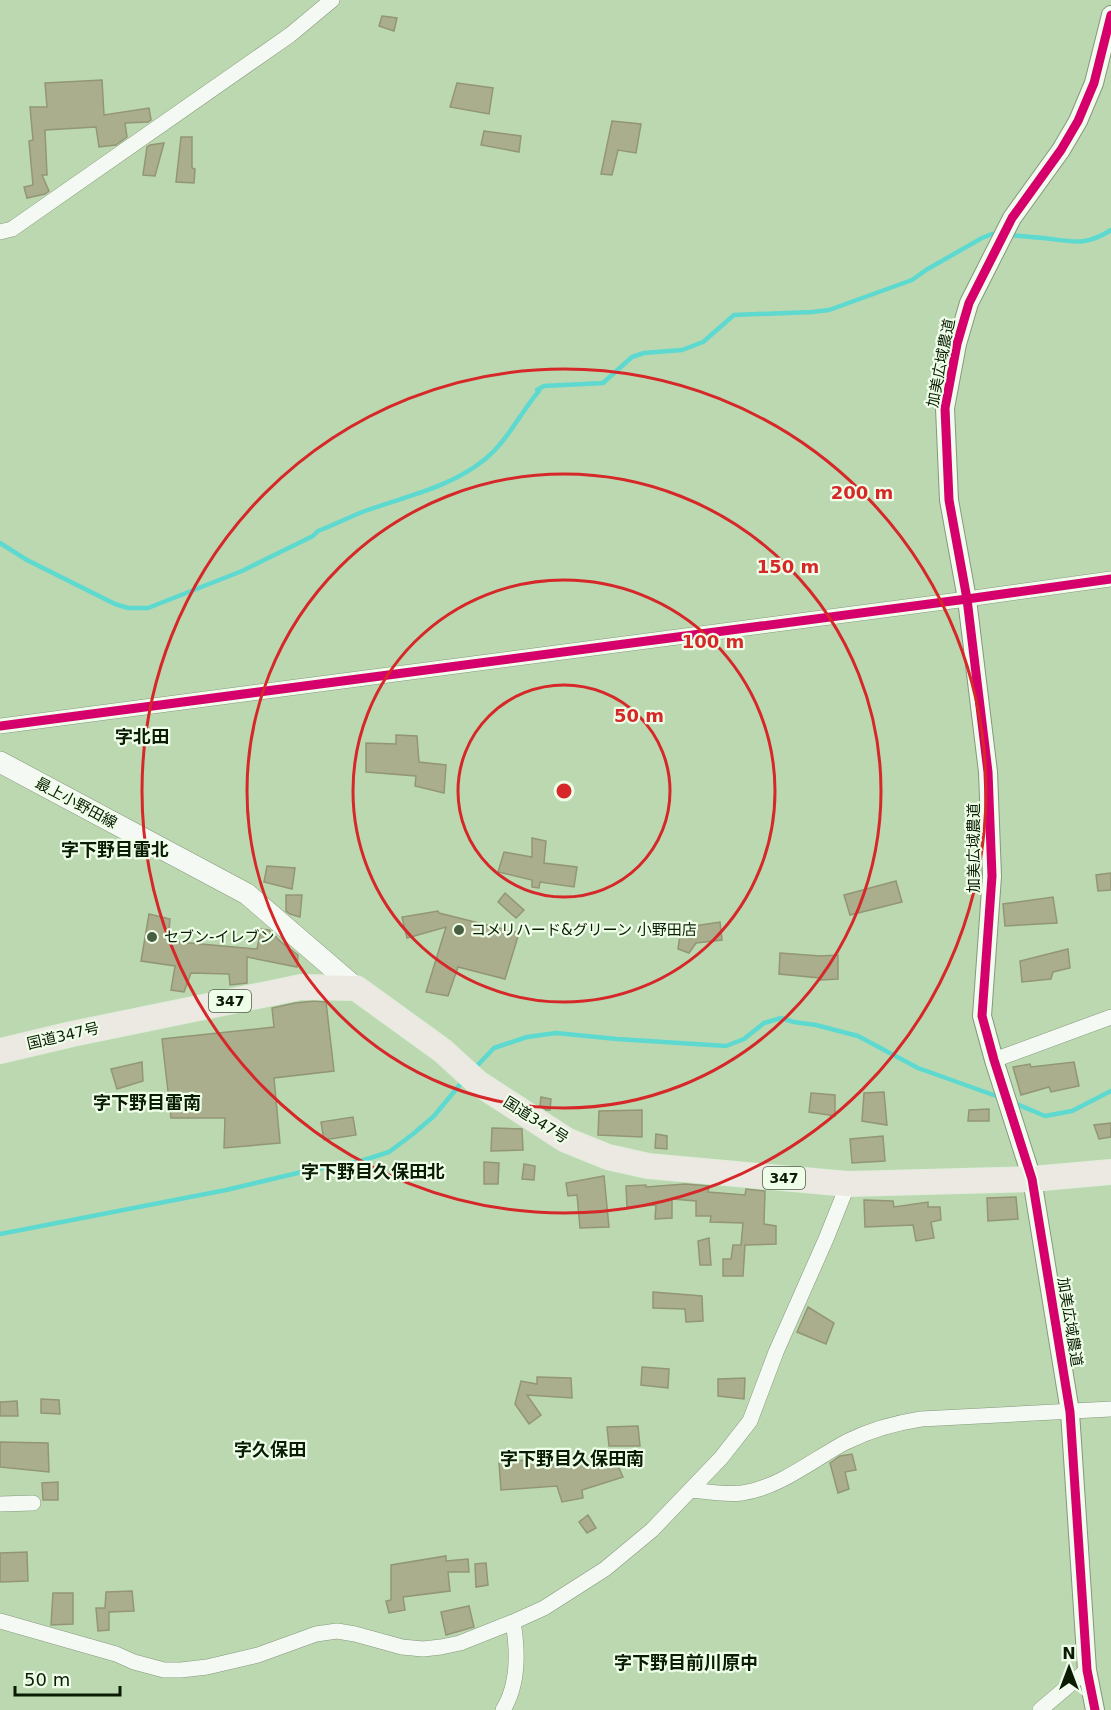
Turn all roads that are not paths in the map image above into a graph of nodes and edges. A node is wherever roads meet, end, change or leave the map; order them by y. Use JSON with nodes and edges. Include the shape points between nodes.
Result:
{"nodes":[{"id":1,"x":332,"y":0,"type":"edge"},
{"id":2,"x":1111,"y":15,"type":"edge"},
{"id":3,"x":0,"y":232,"type":"edge"},
{"id":4,"x":1111,"y":579,"type":"edge"},
{"id":5,"x":967,"y":599,"type":"junction"},
{"id":6,"x":0,"y":726,"type":"edge"},
{"id":7,"x":0,"y":762,"type":"edge"},
{"id":8,"x":356,"y":988,"type":"junction"},
{"id":9,"x":1111,"y":1017,"type":"edge"},
{"id":10,"x":0,"y":1051,"type":"edge"},
{"id":11,"x":994,"y":1060,"type":"junction"},
{"id":12,"x":1111,"y":1172,"type":"edge"},
{"id":13,"x":1032,"y":1179,"type":"junction"},
{"id":14,"x":848,"y":1184,"type":"junction"},
{"id":15,"x":1111,"y":1409,"type":"edge"},
{"id":16,"x":1070,"y":1412,"type":"junction"},
{"id":17,"x":692,"y":1490,"type":"junction"},
{"id":18,"x":33,"y":1503,"type":"dead end"},
{"id":19,"x":0,"y":1504,"type":"edge"},
{"id":20,"x":0,"y":1621,"type":"edge"},
{"id":21,"x":513,"y":1622,"type":"junction"},
{"id":22,"x":1087,"y":1670,"type":"junction"},
{"id":23,"x":1094,"y":1704,"type":"edge"},
{"id":24,"x":503,"y":1710,"type":"edge"},
{"id":25,"x":1040,"y":1710,"type":"edge"}],
"edges":[{"from":1,"to":3,"type":"street","via":[[218,87],[12,229]]},
{"from":2,"to":5,"type":"street","name":"加美広域農道","via":[[1094,82],[1078,121],[1012,218],[969,303],[957,344],[945,408],[949,500]]},
{"from":4,"to":5,"type":"street"},
{"from":5,"to":6,"type":"street"},
{"from":5,"to":11,"type":"street","name":"加美広域農道","via":[[988,772],[992,876],[982,1016]]},
{"from":7,"to":8,"type":"main road","name":"最上小野田線","via":[[248,894]]},
{"from":8,"to":10,"type":"highway","name":"国道347号","number":"347","via":[[301,987]]},
{"from":8,"to":14,"type":"highway","name":"国道347号","number":"347","via":[[443,1051],[478,1083],[566,1140],[608,1157],[648,1166]]},
{"from":9,"to":11,"type":"street"},
{"from":11,"to":13,"type":"street","name":"加美広域農道"},
{"from":12,"to":13,"type":"highway","name":"国道347号","number":"347"},
{"from":13,"to":14,"type":"highway","name":"国道347号","number":"347"},
{"from":13,"to":16,"type":"street","name":"加美広域農道"},
{"from":14,"to":17,"type":"street","via":[[750,1421]]},
{"from":15,"to":16,"type":"street"},
{"from":16,"to":17,"type":"street","via":[[899,1422],[846,1442],[762,1488],[721,1494]]},
{"from":16,"to":22,"type":"street","name":"加美広域農道"},
{"from":17,"to":21,"type":"street","via":[[652,1530],[604,1569],[544,1608]]},
{"from":18,"to":19,"type":"street"},
{"from":20,"to":21,"type":"street","via":[[164,1670],[207,1667],[337,1631],[423,1650],[459,1643]]},
{"from":21,"to":24,"type":"street","via":[[515,1671],[512,1691]]},
{"from":22,"to":23,"type":"street","name":"加美広域農道"},
{"from":22,"to":25,"type":"street"}]}
